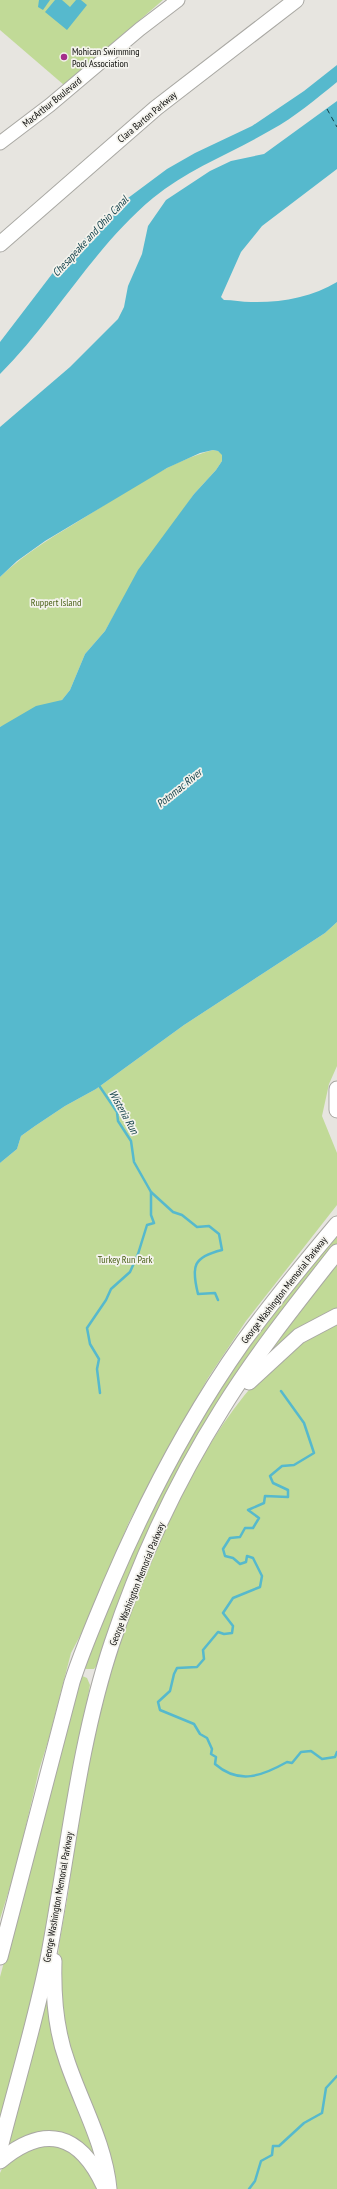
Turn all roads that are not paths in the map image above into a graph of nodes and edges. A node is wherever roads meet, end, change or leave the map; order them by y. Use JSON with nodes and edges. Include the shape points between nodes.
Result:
{"nodes":[{"id":1,"x":178,"y":0,"type":"edge"},
{"id":2,"x":296,"y":0,"type":"edge"},
{"id":3,"x":0,"y":143,"type":"edge"},
{"id":4,"x":2,"y":244,"type":"edge"},
{"id":5,"x":337,"y":1089,"type":"edge"},
{"id":6,"x":337,"y":1110,"type":"edge"},
{"id":7,"x":337,"y":1224,"type":"edge"},
{"id":8,"x":337,"y":1252,"type":"edge"},
{"id":9,"x":337,"y":1316,"type":"edge"},
{"id":10,"x":221,"y":1409,"type":"junction"},
{"id":11,"x":57,"y":1904,"type":"junction"},
{"id":12,"x":10,"y":1918,"type":"junction"},
{"id":13,"x":0,"y":1934,"type":"edge"},
{"id":14,"x":0,"y":1957,"type":"edge"},
{"id":15,"x":0,"y":2148,"type":"edge"},
{"id":16,"x":0,"y":2161,"type":"edge"},
{"id":17,"x":105,"y":2189,"type":"edge"},
{"id":18,"x":109,"y":2189,"type":"edge"}],
"edges":[{"from":1,"to":3,"type":"main road","name":"MacArthur Boulevard","via":[[50,106]]},
{"from":2,"to":4,"type":"highway","name":"Clara Barton Parkway","via":[[156,108]]},
{"from":5,"to":6,"type":"highway"},
{"from":7,"to":12,"type":"highway","name":"George Washington Memorial Parkway","via":[[280,1294],[213,1386],[145,1507],[76,1670]]},
{"from":8,"to":10,"type":"highway","name":"George Washington Memorial Parkway","via":[[273,1334]]},
{"from":9,"to":10,"type":"highway","via":[[312,1328],[285,1347]]},
{"from":10,"to":11,"type":"highway","name":"George Washington Memorial Parkway","via":[[156,1533],[112,1644],[86,1739]]},
{"from":11,"to":15,"type":"highway","name":"George Washington Memorial Parkway","via":[[37,2010]]},
{"from":11,"to":18,"type":"highway","via":[[54,1989],[57,2025],[66,2060],[100,2147]]},
{"from":12,"to":13,"type":"highway"},
{"from":12,"to":14,"type":"highway","name":"George Washington Memorial Parkway"},
{"from":16,"to":17,"type":"highway","via":[[29,2142],[42,2139],[63,2141],[84,2153]]}]}
